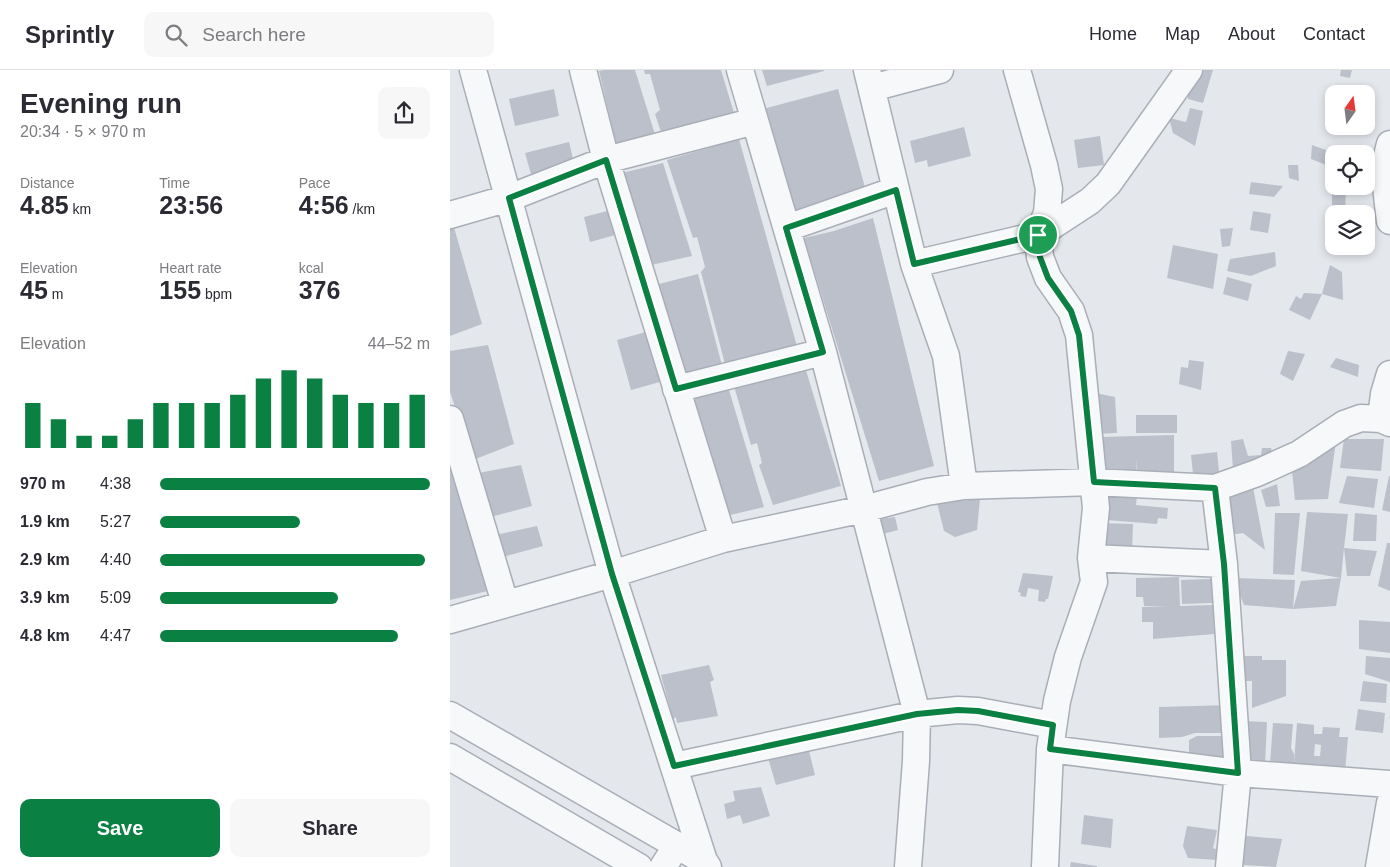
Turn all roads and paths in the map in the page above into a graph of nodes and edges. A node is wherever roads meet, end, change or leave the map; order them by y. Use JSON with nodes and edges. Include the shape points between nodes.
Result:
{"nodes":[{"id":1,"x":473,"y":70,"type":"edge"},
{"id":2,"x":582,"y":70,"type":"edge"},
{"id":3,"x":740,"y":70,"type":"edge"},
{"id":4,"x":940,"y":70,"type":"edge"},
{"id":5,"x":1017,"y":70,"type":"edge"},
{"id":6,"x":1189,"y":70,"type":"edge"},
{"id":7,"x":870,"y":79,"type":"edge"},
{"id":8,"x":755,"y":121,"type":"junction"},
{"id":9,"x":1390,"y":144,"type":"edge"},
{"id":10,"x":606,"y":160,"type":"junction"},
{"id":11,"x":896,"y":190,"type":"junction"},
{"id":12,"x":509,"y":198,"type":"junction"},
{"id":13,"x":450,"y":215,"type":"edge"},
{"id":14,"x":1390,"y":221,"type":"edge"},
{"id":15,"x":786,"y":228,"type":"junction"},
{"id":16,"x":1038,"y":235,"type":"junction"},
{"id":17,"x":914,"y":264,"type":"junction"},
{"id":18,"x":823,"y":352,"type":"junction"},
{"id":19,"x":1390,"y":374,"type":"edge"},
{"id":20,"x":676,"y":389,"type":"junction"},
{"id":21,"x":450,"y":419,"type":"edge"},
{"id":22,"x":1385,"y":421,"type":"edge"},
{"id":23,"x":1094,"y":482,"type":"junction"},
{"id":24,"x":964,"y":486,"type":"junction"},
{"id":25,"x":1215,"y":488,"type":"junction"},
{"id":26,"x":864,"y":509,"type":"junction"},
{"id":27,"x":723,"y":539,"type":"junction"},
{"id":28,"x":1091,"y":558,"type":"junction"},
{"id":29,"x":1224,"y":564,"type":"junction"},
{"id":30,"x":612,"y":574,"type":"junction"},
{"id":31,"x":505,"y":603,"type":"junction"},
{"id":32,"x":450,"y":620,"type":"edge"},
{"id":33,"x":451,"y":713,"type":"edge"},
{"id":34,"x":917,"y":714,"type":"junction"},
{"id":35,"x":1052,"y":737,"type":"junction"},
{"id":36,"x":450,"y":757,"type":"edge"},
{"id":37,"x":674,"y":766,"type":"junction"},
{"id":38,"x":1238,"y":773,"type":"junction"},
{"id":39,"x":1390,"y":784,"type":"edge"},
{"id":40,"x":1390,"y":803,"type":"edge"},
{"id":41,"x":677,"y":845,"type":"junction"},
{"id":42,"x":706,"y":864,"type":"edge"},
{"id":43,"x":639,"y":867,"type":"edge"},
{"id":44,"x":663,"y":867,"type":"edge"},
{"id":45,"x":908,"y":867,"type":"edge"},
{"id":46,"x":1045,"y":867,"type":"edge"},
{"id":47,"x":1229,"y":867,"type":"edge"},
{"id":48,"x":1379,"y":867,"type":"edge"}],
"edges":[{"from":1,"to":12,"type":"street"},
{"from":2,"to":10,"type":"street"},
{"from":3,"to":8,"type":"street"},
{"from":4,"to":7,"type":"street"},
{"from":5,"to":16,"type":"street","via":[[1049,188],[1047,213]]},
{"from":6,"to":16,"type":"street","via":[[1108,184],[1090,202]]},
{"from":7,"to":11,"type":"street"},
{"from":8,"to":10,"type":"street"},
{"from":8,"to":15,"type":"street"},
{"from":9,"to":14,"type":"street","via":[[1385,187]]},
{"from":10,"to":12,"type":"street"},
{"from":10,"to":20,"type":"street"},
{"from":11,"to":15,"type":"street"},
{"from":11,"to":17,"type":"street"},
{"from":12,"to":13,"type":"street"},
{"from":12,"to":30,"type":"street"},
{"from":15,"to":18,"type":"street"},
{"from":16,"to":17,"type":"street"},
{"from":16,"to":23,"type":"street","via":[[1040,257],[1048,278],[1071,311],[1079,335]]},
{"from":17,"to":24,"type":"street","via":[[946,356]]},
{"from":18,"to":20,"type":"street"},
{"from":18,"to":26,"type":"street"},
{"from":19,"to":22,"type":"street","via":[[1384,394]]},
{"from":20,"to":27,"type":"street"},
{"from":21,"to":31,"type":"street"},
{"from":22,"to":25,"type":"street","via":[[1361,418],[1344,424],[1299,454]]},
{"from":23,"to":24,"type":"street"},
{"from":23,"to":25,"type":"street"},
{"from":23,"to":28,"type":"street","via":[[1096,508]]},
{"from":24,"to":26,"type":"street"},
{"from":25,"to":29,"type":"street"},
{"from":26,"to":27,"type":"street"},
{"from":26,"to":34,"type":"street"},
{"from":27,"to":30,"type":"street"},
{"from":28,"to":29,"type":"street"},
{"from":28,"to":35,"type":"street","via":[[1094,582],[1068,657]]},
{"from":29,"to":38,"type":"street"},
{"from":30,"to":31,"type":"street"},
{"from":30,"to":37,"type":"street"},
{"from":31,"to":32,"type":"street"},
{"from":33,"to":41,"type":"street"},
{"from":34,"to":35,"type":"street","via":[[978,711]]},
{"from":34,"to":37,"type":"street"},
{"from":34,"to":45,"type":"street"},
{"from":35,"to":38,"type":"street"},
{"from":35,"to":46,"type":"street"},
{"from":36,"to":43,"type":"street"},
{"from":37,"to":42,"type":"street"},
{"from":38,"to":39,"type":"street"},
{"from":38,"to":47,"type":"street"},
{"from":40,"to":48,"type":"street"},
{"from":41,"to":42,"type":"street"},
{"from":41,"to":44,"type":"street"}]}
